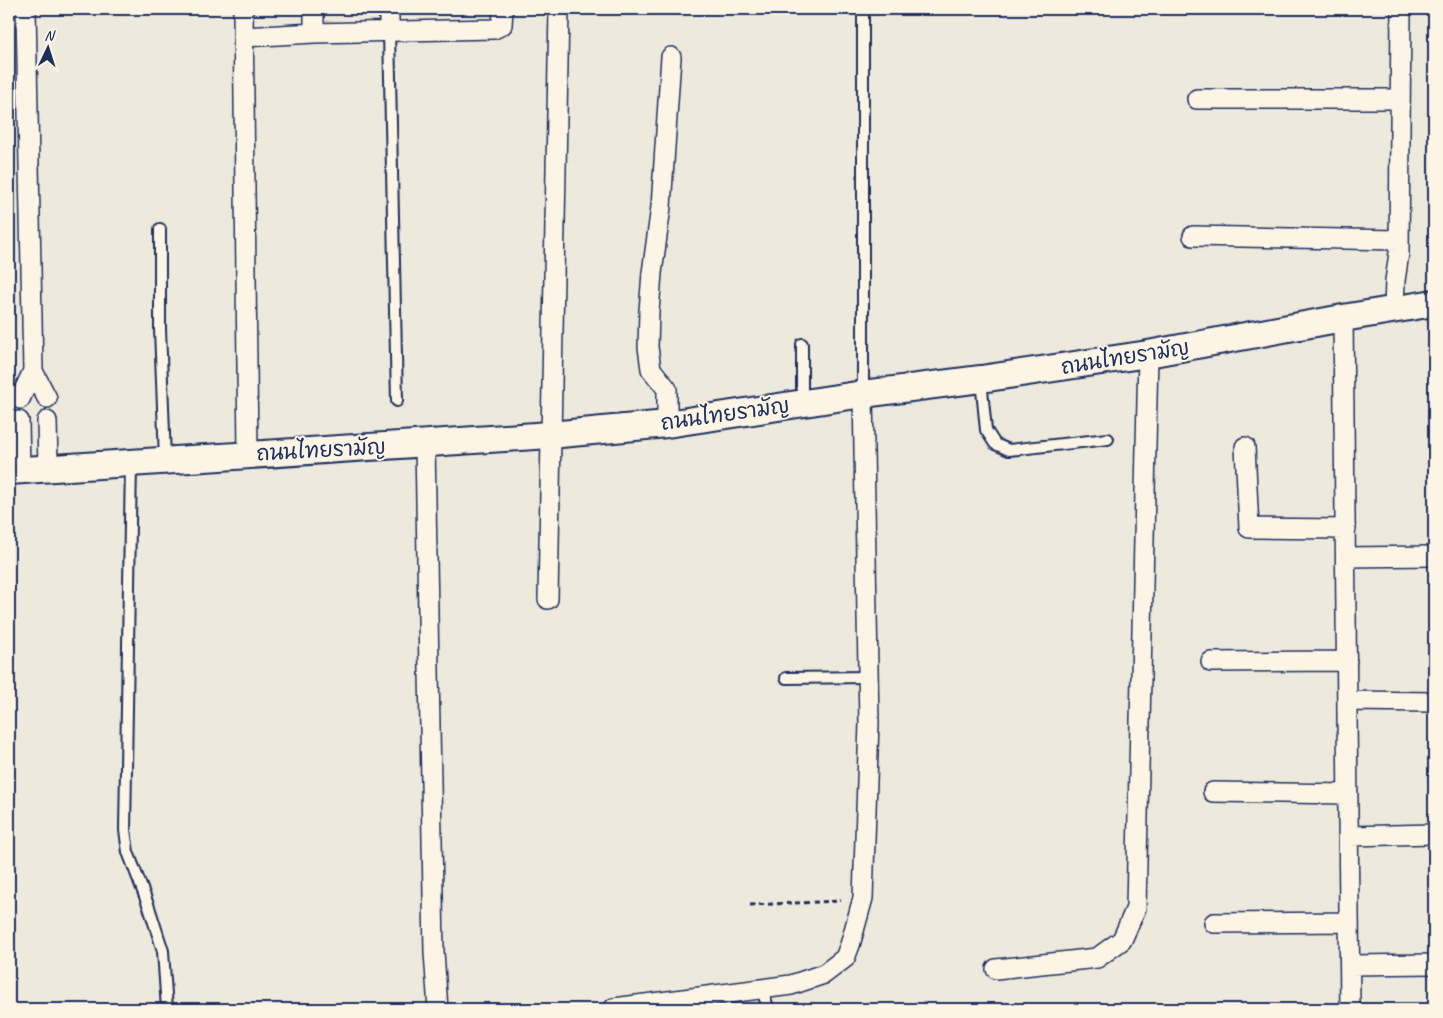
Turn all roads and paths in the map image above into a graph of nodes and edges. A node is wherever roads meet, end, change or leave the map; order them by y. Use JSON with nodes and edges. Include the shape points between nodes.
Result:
{"nodes":[{"id":1,"x":26,"y":9,"type":"edge"},
{"id":2,"x":243,"y":9,"type":"edge"},
{"id":3,"x":314,"y":9,"type":"edge"},
{"id":4,"x":389,"y":9,"type":"edge"},
{"id":5,"x":503,"y":9,"type":"edge"},
{"id":6,"x":559,"y":9,"type":"edge"},
{"id":7,"x":863,"y":9,"type":"edge"},
{"id":8,"x":1401,"y":9,"type":"edge"},
{"id":9,"x":389,"y":32,"type":"junction"},
{"id":10,"x":314,"y":33,"type":"junction"},
{"id":11,"x":243,"y":37,"type":"junction"},
{"id":12,"x":671,"y":57,"type":"dead end"},
{"id":13,"x":1197,"y":99,"type":"dead end"},
{"id":14,"x":1400,"y":99,"type":"junction"},
{"id":15,"x":160,"y":229,"type":"dead end"},
{"id":16,"x":1193,"y":236,"type":"dead end"},
{"id":17,"x":1399,"y":240,"type":"junction"},
{"id":18,"x":1434,"y":303,"type":"edge"},
{"id":19,"x":1394,"y":309,"type":"junction"},
{"id":20,"x":1343,"y":318,"type":"junction"},
{"id":21,"x":802,"y":344,"type":"dead end"},
{"id":22,"x":1148,"y":354,"type":"junction"},
{"id":23,"x":33,"y":371,"type":"junction"},
{"id":24,"x":981,"y":379,"type":"junction"},
{"id":25,"x":863,"y":394,"type":"junction"},
{"id":26,"x":47,"y":398,"type":"dead end"},
{"id":27,"x":20,"y":399,"type":"dead end"},
{"id":28,"x":397,"y":401,"type":"dead end"},
{"id":29,"x":802,"y":403,"type":"junction"},
{"id":30,"x":47,"y":421,"type":"dead end"},
{"id":31,"x":20,"y":422,"type":"dead end"},
{"id":32,"x":667,"y":424,"type":"junction"},
{"id":33,"x":550,"y":435,"type":"junction"},
{"id":34,"x":1108,"y":439,"type":"dead end"},
{"id":35,"x":425,"y":444,"type":"junction"},
{"id":36,"x":1245,"y":447,"type":"dead end"},
{"id":37,"x":248,"y":454,"type":"junction"},
{"id":38,"x":165,"y":460,"type":"junction"},
{"id":39,"x":132,"y":462,"type":"junction"},
{"id":40,"x":48,"y":467,"type":"junction"},
{"id":41,"x":15,"y":471,"type":"edge"},
{"id":42,"x":1346,"y":529,"type":"junction"},
{"id":43,"x":1434,"y":556,"type":"edge"},
{"id":44,"x":1346,"y":557,"type":"junction"},
{"id":45,"x":548,"y":599,"type":"dead end"},
{"id":46,"x":1347,"y":661,"type":"junction"},
{"id":47,"x":1211,"y":662,"type":"dead end"},
{"id":48,"x":868,"y":677,"type":"junction"},
{"id":49,"x":786,"y":678,"type":"dead end"},
{"id":50,"x":1348,"y":701,"type":"junction"},
{"id":51,"x":1434,"y":702,"type":"edge"},
{"id":52,"x":1213,"y":792,"type":"dead end"},
{"id":53,"x":1348,"y":794,"type":"junction"},
{"id":54,"x":1434,"y":834,"type":"edge"},
{"id":55,"x":1349,"y":836,"type":"junction"},
{"id":56,"x":863,"y":898,"type":"junction"},
{"id":57,"x":750,"y":906,"type":"dead end"},
{"id":58,"x":1349,"y":922,"type":"junction"},
{"id":59,"x":1214,"y":923,"type":"dead end"},
{"id":60,"x":1434,"y":964,"type":"edge"},
{"id":61,"x":1350,"y":965,"type":"junction"},
{"id":62,"x":996,"y":969,"type":"dead end"},
{"id":63,"x":761,"y":989,"type":"junction"},
{"id":64,"x":614,"y":1008,"type":"edge"},
{"id":65,"x":167,"y":1009,"type":"edge"},
{"id":66,"x":438,"y":1009,"type":"edge"},
{"id":67,"x":770,"y":1009,"type":"edge"},
{"id":68,"x":1350,"y":1009,"type":"edge"}],
"edges":[{"from":1,"to":23,"type":"street"},
{"from":2,"to":11,"type":"street"},
{"from":3,"to":10,"type":"street"},
{"from":4,"to":9,"type":"street"},
{"from":5,"to":9,"type":"street","via":[[502,25],[494,29]]},
{"from":6,"to":33,"type":"street"},
{"from":7,"to":25,"type":"lane"},
{"from":8,"to":14,"type":"street"},
{"from":9,"to":10,"type":"street"},
{"from":9,"to":28,"type":"lane"},
{"from":10,"to":11,"type":"street"},
{"from":11,"to":37,"type":"street"},
{"from":12,"to":32,"type":"street","via":[[648,347],[651,369],[666,389]]},
{"from":13,"to":14,"type":"street"},
{"from":14,"to":17,"type":"street"},
{"from":15,"to":38,"type":"lane"},
{"from":16,"to":17,"type":"street"},
{"from":17,"to":19,"type":"street"},
{"from":18,"to":19,"type":"street","name":"ถนนไทยรามัญ"},
{"from":19,"to":20,"type":"street","name":"ถนนไทยรามัญ"},
{"from":20,"to":22,"type":"street","name":"ถนนไทยรามัญ"},
{"from":20,"to":42,"type":"street"},
{"from":21,"to":29,"type":"lane"},
{"from":22,"to":24,"type":"street","name":"ถนนไทยรามัญ"},
{"from":22,"to":62,"type":"street","via":[[1136,908],[1122,940],[1097,958]]},
{"from":23,"to":26,"type":"street"},
{"from":23,"to":27,"type":"street"},
{"from":24,"to":25,"type":"street","name":"ถนนไทยรามัญ"},
{"from":24,"to":34,"type":"lane","via":[[986,430],[995,444],[1009,450]]},
{"from":25,"to":29,"type":"street","name":"ถนนไทยรามัญ"},
{"from":25,"to":48,"type":"street"},
{"from":29,"to":32,"type":"street","name":"ถนนไทยรามัญ"},
{"from":30,"to":40,"type":"street"},
{"from":31,"to":41,"type":"street"},
{"from":32,"to":33,"type":"street","name":"ถนนไทยรามัญ"},
{"from":33,"to":35,"type":"street","name":"ถนนไทยรามัญ"},
{"from":33,"to":45,"type":"street"},
{"from":35,"to":37,"type":"street","name":"ถนนไทยรามัญ"},
{"from":35,"to":66,"type":"street","via":[[434,952]]},
{"from":36,"to":42,"type":"street","via":[[1248,528]]},
{"from":37,"to":38,"type":"street","name":"ถนนไทยรามัญ"},
{"from":38,"to":39,"type":"street","name":"ถนนไทยรามัญ"},
{"from":39,"to":40,"type":"street","name":"ถนนไทยรามัญ"},
{"from":39,"to":65,"type":"lane","via":[[125,830],[128,852],[163,952]]},
{"from":40,"to":41,"type":"street","name":"ถนนไทยรามัญ"},
{"from":42,"to":44,"type":"street"},
{"from":43,"to":44,"type":"street"},
{"from":44,"to":46,"type":"street"},
{"from":46,"to":47,"type":"street"},
{"from":46,"to":50,"type":"street"},
{"from":48,"to":49,"type":"lane"},
{"from":48,"to":56,"type":"street","via":[[870,723]]},
{"from":50,"to":51,"type":"street"},
{"from":50,"to":53,"type":"street"},
{"from":52,"to":53,"type":"street"},
{"from":53,"to":55,"type":"street"},
{"from":54,"to":55,"type":"street"},
{"from":55,"to":58,"type":"street"},
{"from":56,"to":57,"type":"path"},
{"from":56,"to":63,"type":"street","via":[[845,958],[824,974]]},
{"from":58,"to":59,"type":"street"},
{"from":58,"to":61,"type":"street"},
{"from":60,"to":61,"type":"street"},
{"from":61,"to":68,"type":"street"},
{"from":63,"to":64,"type":"street"},
{"from":63,"to":67,"type":"lane"}]}
